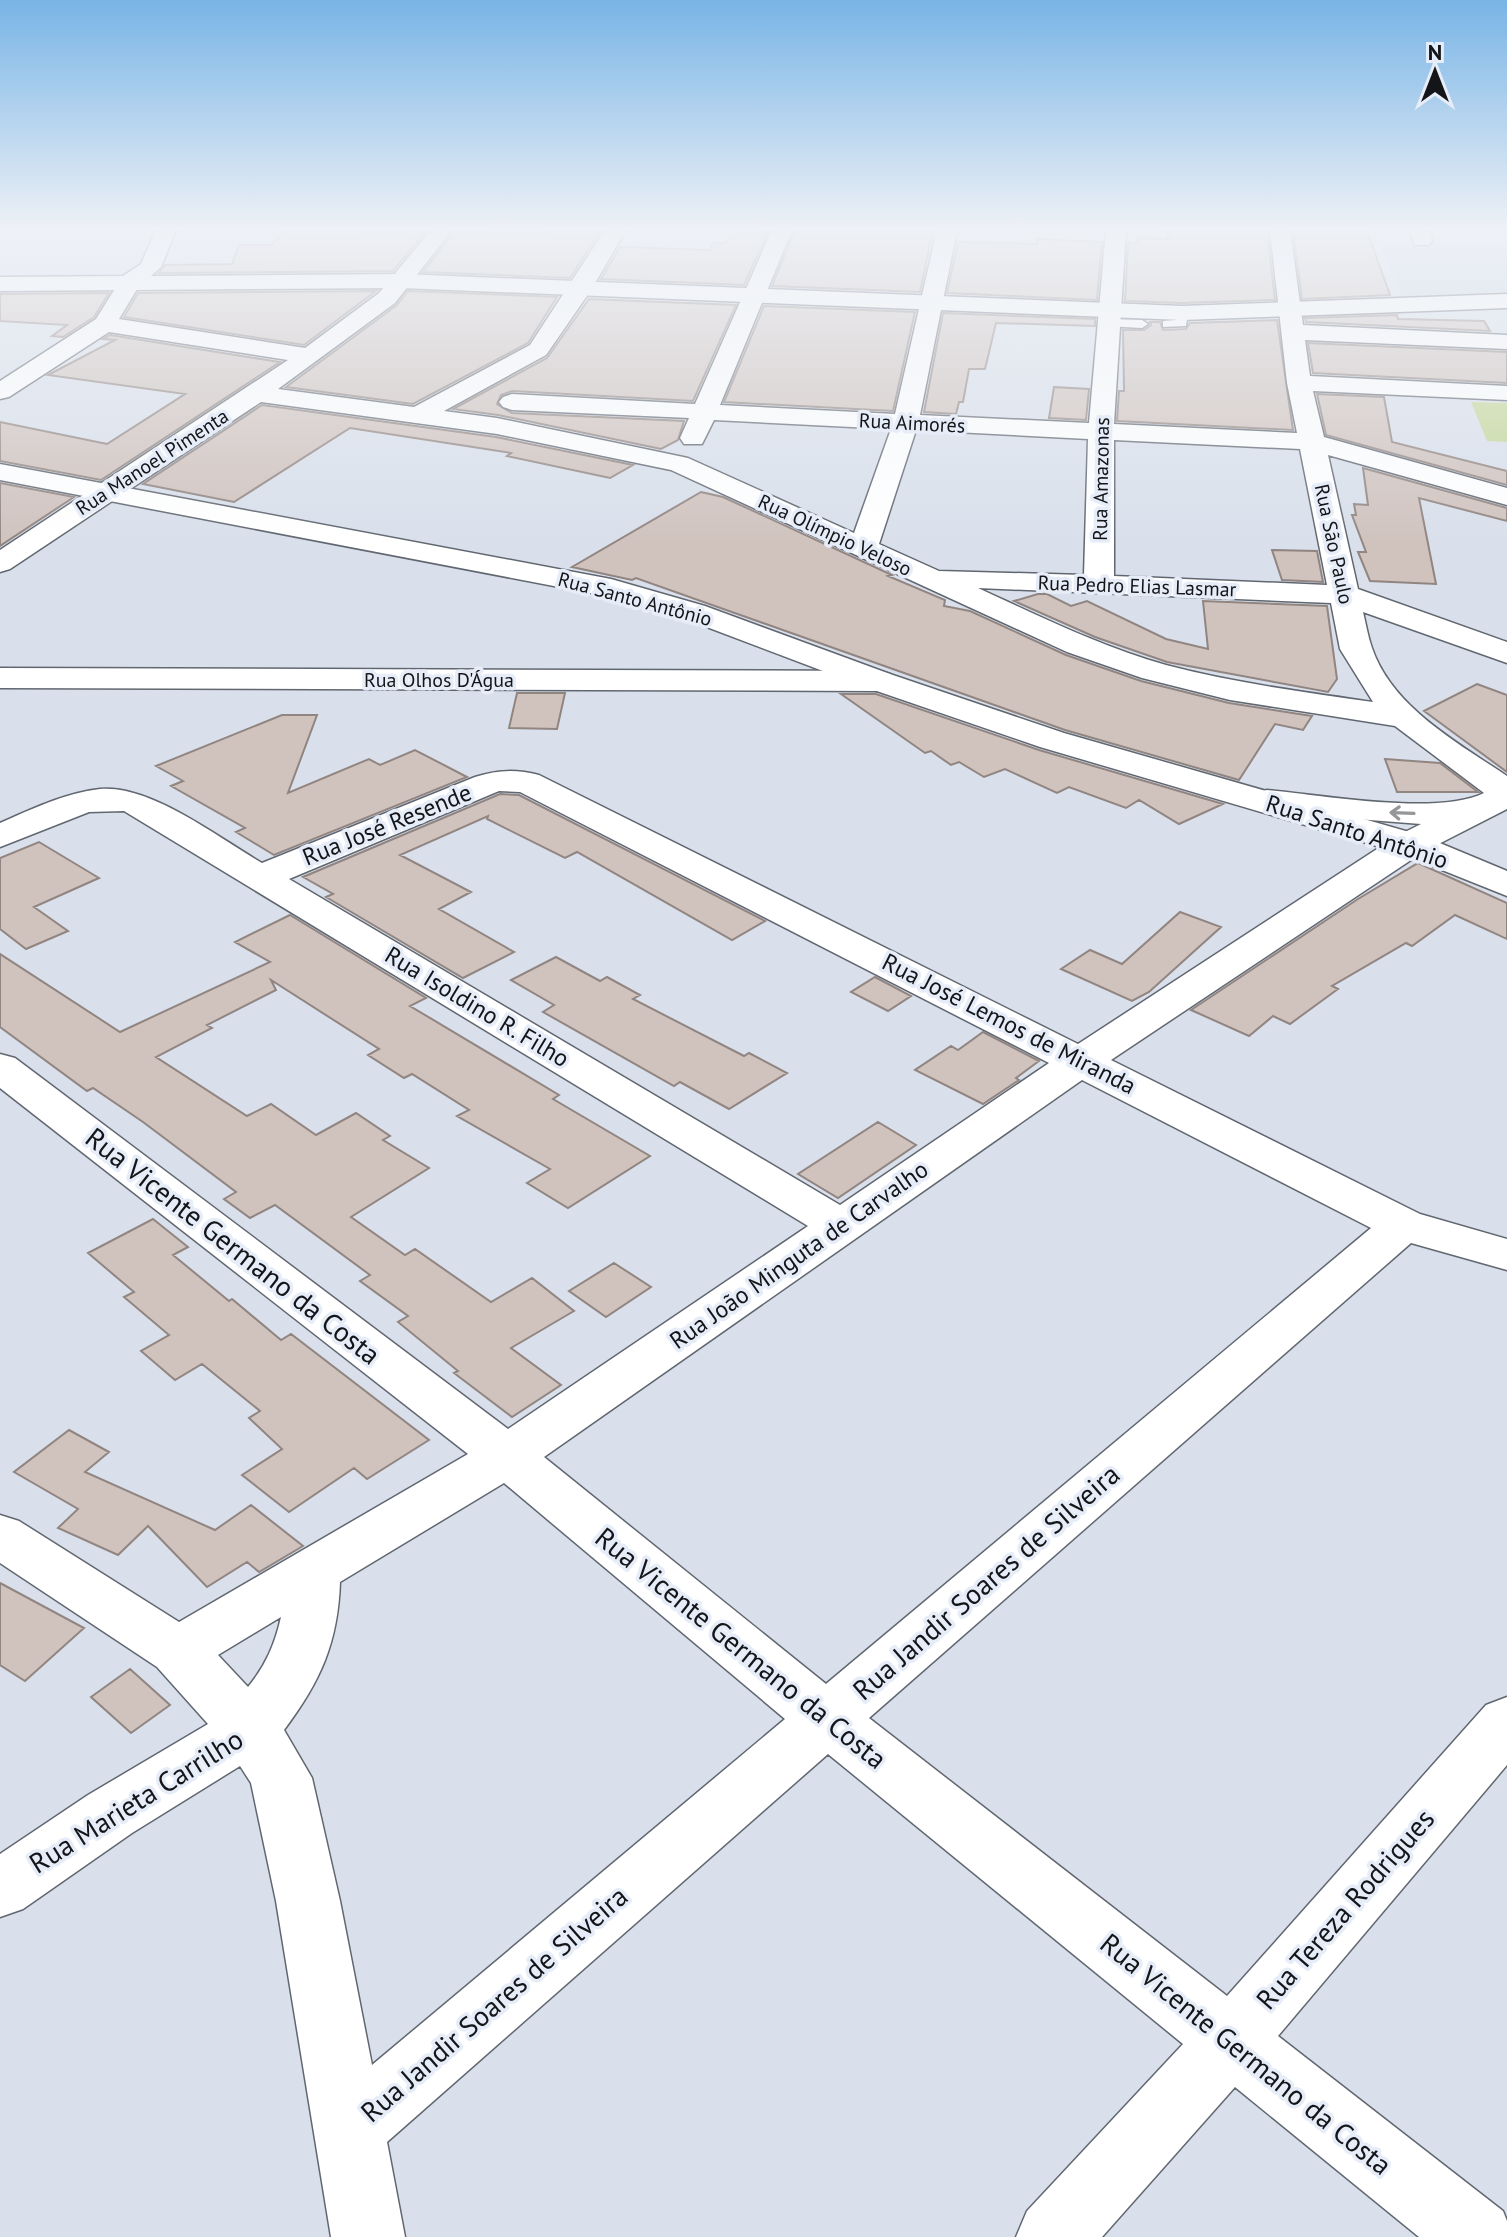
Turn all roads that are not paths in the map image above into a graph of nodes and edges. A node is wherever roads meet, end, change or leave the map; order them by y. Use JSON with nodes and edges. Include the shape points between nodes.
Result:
{"nodes":[{"id":1,"x":89,"y":334,"type":"edge"},
{"id":2,"x":172,"y":334,"type":"edge"},
{"id":3,"x":339,"y":334,"type":"edge"},
{"id":4,"x":549,"y":334,"type":"edge"},
{"id":5,"x":737,"y":334,"type":"edge"},
{"id":6,"x":924,"y":334,"type":"edge"},
{"id":7,"x":1107,"y":334,"type":"edge"},
{"id":8,"x":1294,"y":334,"type":"edge"},
{"id":9,"x":1429,"y":334,"type":"edge"},
{"id":10,"x":1507,"y":342,"type":"edge"},
{"id":11,"x":538,"y":350,"type":"junction"},
{"id":12,"x":310,"y":356,"type":"junction"},
{"id":13,"x":1299,"y":383,"type":"junction"},
{"id":14,"x":0,"y":392,"type":"edge"},
{"id":15,"x":1507,"y":393,"type":"edge"},
{"id":16,"x":256,"y":394,"type":"junction"},
{"id":17,"x":705,"y":413,"type":"junction"},
{"id":18,"x":504,"y":414,"type":"junction"},
{"id":19,"x":419,"y":415,"type":"junction"},
{"id":20,"x":906,"y":422,"type":"junction"},
{"id":21,"x":1101,"y":432,"type":"junction"},
{"id":22,"x":1311,"y":442,"type":"junction"},
{"id":23,"x":679,"y":464,"type":"junction"},
{"id":24,"x":0,"y":472,"type":"edge"},
{"id":25,"x":104,"y":491,"type":"junction"},
{"id":26,"x":1507,"y":497,"type":"edge"},
{"id":27,"x":863,"y":548,"type":"junction"},
{"id":28,"x":0,"y":563,"type":"edge"},
{"id":29,"x":928,"y":578,"type":"junction"},
{"id":30,"x":1099,"y":584,"type":"junction"},
{"id":31,"x":1346,"y":595,"type":"junction"},
{"id":32,"x":1507,"y":653,"type":"edge"},
{"id":33,"x":0,"y":678,"type":"edge"},
{"id":34,"x":879,"y":681,"type":"junction"},
{"id":35,"x":1402,"y":717,"type":"junction"},
{"id":36,"x":516,"y":780,"type":"joint"},
{"id":37,"x":1252,"y":799,"type":"junction"},
{"id":38,"x":1498,"y":799,"type":"edge"},
{"id":39,"x":0,"y":836,"type":"edge"},
{"id":40,"x":1410,"y":844,"type":"junction"},
{"id":41,"x":261,"y":877,"type":"junction"},
{"id":42,"x":1507,"y":885,"type":"edge"},
{"id":43,"x":1082,"y":1060,"type":"junction"},
{"id":44,"x":0,"y":1067,"type":"edge"},
{"id":45,"x":1403,"y":1225,"type":"junction"},
{"id":46,"x":841,"y":1226,"type":"junction"},
{"id":47,"x":1507,"y":1255,"type":"edge"},
{"id":48,"x":507,"y":1456,"type":"junction"},
{"id":49,"x":0,"y":1536,"type":"edge"},
{"id":50,"x":312,"y":1574,"type":"junction"},
{"id":51,"x":178,"y":1651,"type":"junction"},
{"id":52,"x":827,"y":1719,"type":"junction"},
{"id":53,"x":1507,"y":1722,"type":"edge"},
{"id":54,"x":250,"y":1729,"type":"junction"},
{"id":55,"x":0,"y":1889,"type":"edge"},
{"id":56,"x":1230,"y":2042,"type":"junction"},
{"id":57,"x":351,"y":2127,"type":"junction"},
{"id":58,"x":368,"y":2237,"type":"edge"},
{"id":59,"x":1053,"y":2237,"type":"edge"},
{"id":60,"x":1477,"y":2237,"type":"edge"}],
"edges":[{"from":1,"to":14,"type":"street"},
{"from":2,"to":12,"type":"street"},
{"from":3,"to":12,"type":"street","name":"Rua Manoel Pimenta"},
{"from":4,"to":11,"type":"street"},
{"from":5,"to":17,"type":"street"},
{"from":6,"to":20,"type":"street"},
{"from":7,"to":21,"type":"street","name":"Rua Amazonas"},
{"from":8,"to":13,"type":"street","name":"Rua São Paulo"},
{"from":9,"to":10,"type":"street"},
{"from":11,"to":18,"type":"street"},
{"from":11,"to":19,"type":"street"},
{"from":12,"to":16,"type":"street","name":"Rua Manoel Pimenta"},
{"from":13,"to":15,"type":"street"},
{"from":13,"to":22,"type":"street","name":"Rua São Paulo"},
{"from":16,"to":19,"type":"street","name":"Rua Olímpio Veloso"},
{"from":16,"to":25,"type":"street","name":"Rua Manoel Pimenta"},
{"from":17,"to":18,"type":"street","name":"Rua Aimorés"},
{"from":17,"to":20,"type":"street","name":"Rua Aimorés"},
{"from":17,"to":23,"type":"street"},
{"from":18,"to":19,"type":"street","name":"Rua Olímpio Veloso"},
{"from":18,"to":23,"type":"street","name":"Rua Olímpio Veloso"},
{"from":20,"to":21,"type":"street","name":"Rua Aimorés"},
{"from":20,"to":27,"type":"street"},
{"from":21,"to":22,"type":"street","name":"Rua Aimorés"},
{"from":21,"to":30,"type":"street","name":"Rua Amazonas"},
{"from":22,"to":26,"type":"street","name":"Rua Aimorés"},
{"from":22,"to":31,"type":"street","name":"Rua São Paulo"},
{"from":23,"to":27,"type":"street","name":"Rua Olímpio Veloso"},
{"from":24,"to":25,"type":"street","name":"Rua Santo Antônio"},
{"from":25,"to":28,"type":"street","name":"Rua Manoel Pimenta"},
{"from":25,"to":34,"type":"street","name":"Rua Santo Antônio","via":[[611,588],[694,612]]},
{"from":27,"to":29,"type":"street","name":"Rua Olímpio Veloso"},
{"from":29,"to":30,"type":"street","name":"Rua Pedro Elias Lasmar"},
{"from":29,"to":35,"type":"street","name":"Rua Olímpio Veloso","via":[[1066,640],[1153,671],[1230,690]]},
{"from":30,"to":31,"type":"street","name":"Rua Pedro Elias Lasmar"},
{"from":31,"to":32,"type":"street","name":"Rua Pedro Elias Lasmar"},
{"from":31,"to":35,"type":"street","name":"Rua São Paulo","via":[[1365,671]]},
{"from":33,"to":34,"type":"street","name":"Rua Olhos D'Água"},
{"from":34,"to":37,"type":"street","name":"Rua Santo Antônio"},
{"from":35,"to":38,"type":"street","name":"Rua São Paulo"},
{"from":36,"to":41,"type":"street","name":"Rua José Resende","via":[[487,784]]},
{"from":36,"to":43,"type":"street","name":"Rua José Lemos de Miranda","via":[[537,785]]},
{"from":38,"to":37,"type":"street","name":"Rua Santo Antônio","one_way":true,"via":[[1412,814]]},
{"from":37,"to":40,"type":"street","name":"Rua Santo Antônio"},
{"from":38,"to":40,"type":"street","name":"Rua João Minguta de Carvalho"},
{"from":39,"to":41,"type":"street","name":"Rua Isoldino R. Filho","via":[[110,798],[134,802]]},
{"from":40,"to":42,"type":"street","name":"Rua Santo Antônio"},
{"from":40,"to":43,"type":"street","name":"Rua João Minguta de Carvalho"},
{"from":41,"to":46,"type":"street","name":"Rua Isoldino R. Filho"},
{"from":43,"to":45,"type":"street","name":"Rua José Lemos de Miranda"},
{"from":43,"to":46,"type":"street","name":"Rua João Minguta de Carvalho"},
{"from":44,"to":48,"type":"street","name":"Rua Vicente Germano da Costa"},
{"from":45,"to":47,"type":"street","name":"Rua José Lemos de Miranda"},
{"from":45,"to":52,"type":"street","name":"Rua Jandir Soares de Silveira"},
{"from":46,"to":48,"type":"street","name":"Rua João Minguta de Carvalho"},
{"from":48,"to":50,"type":"street","name":"Rua João Minguta de Carvalho"},
{"from":48,"to":52,"type":"street","name":"Rua Vicente Germano da Costa"},
{"from":49,"to":51,"type":"street"},
{"from":50,"to":51,"type":"street","name":"Rua João Minguta de Carvalho"},
{"from":50,"to":54,"type":"street","name":"Rua Marieta Carrilho","via":[[302,1648],[285,1684]]},
{"from":51,"to":54,"type":"street"},
{"from":52,"to":56,"type":"street","name":"Rua Vicente Germano da Costa"},
{"from":52,"to":57,"type":"street","name":"Rua Jandir Soares de Silveira"},
{"from":53,"to":56,"type":"street","name":"Rua Tereza Rodrigues"},
{"from":54,"to":55,"type":"street","name":"Rua Marieta Carrilho"},
{"from":54,"to":57,"type":"street","via":[[281,1778]]},
{"from":56,"to":59,"type":"street","name":"Rua Tereza Rodrigues"},
{"from":56,"to":60,"type":"street","name":"Rua Vicente Germano da Costa"},
{"from":57,"to":58,"type":"street"}]}
